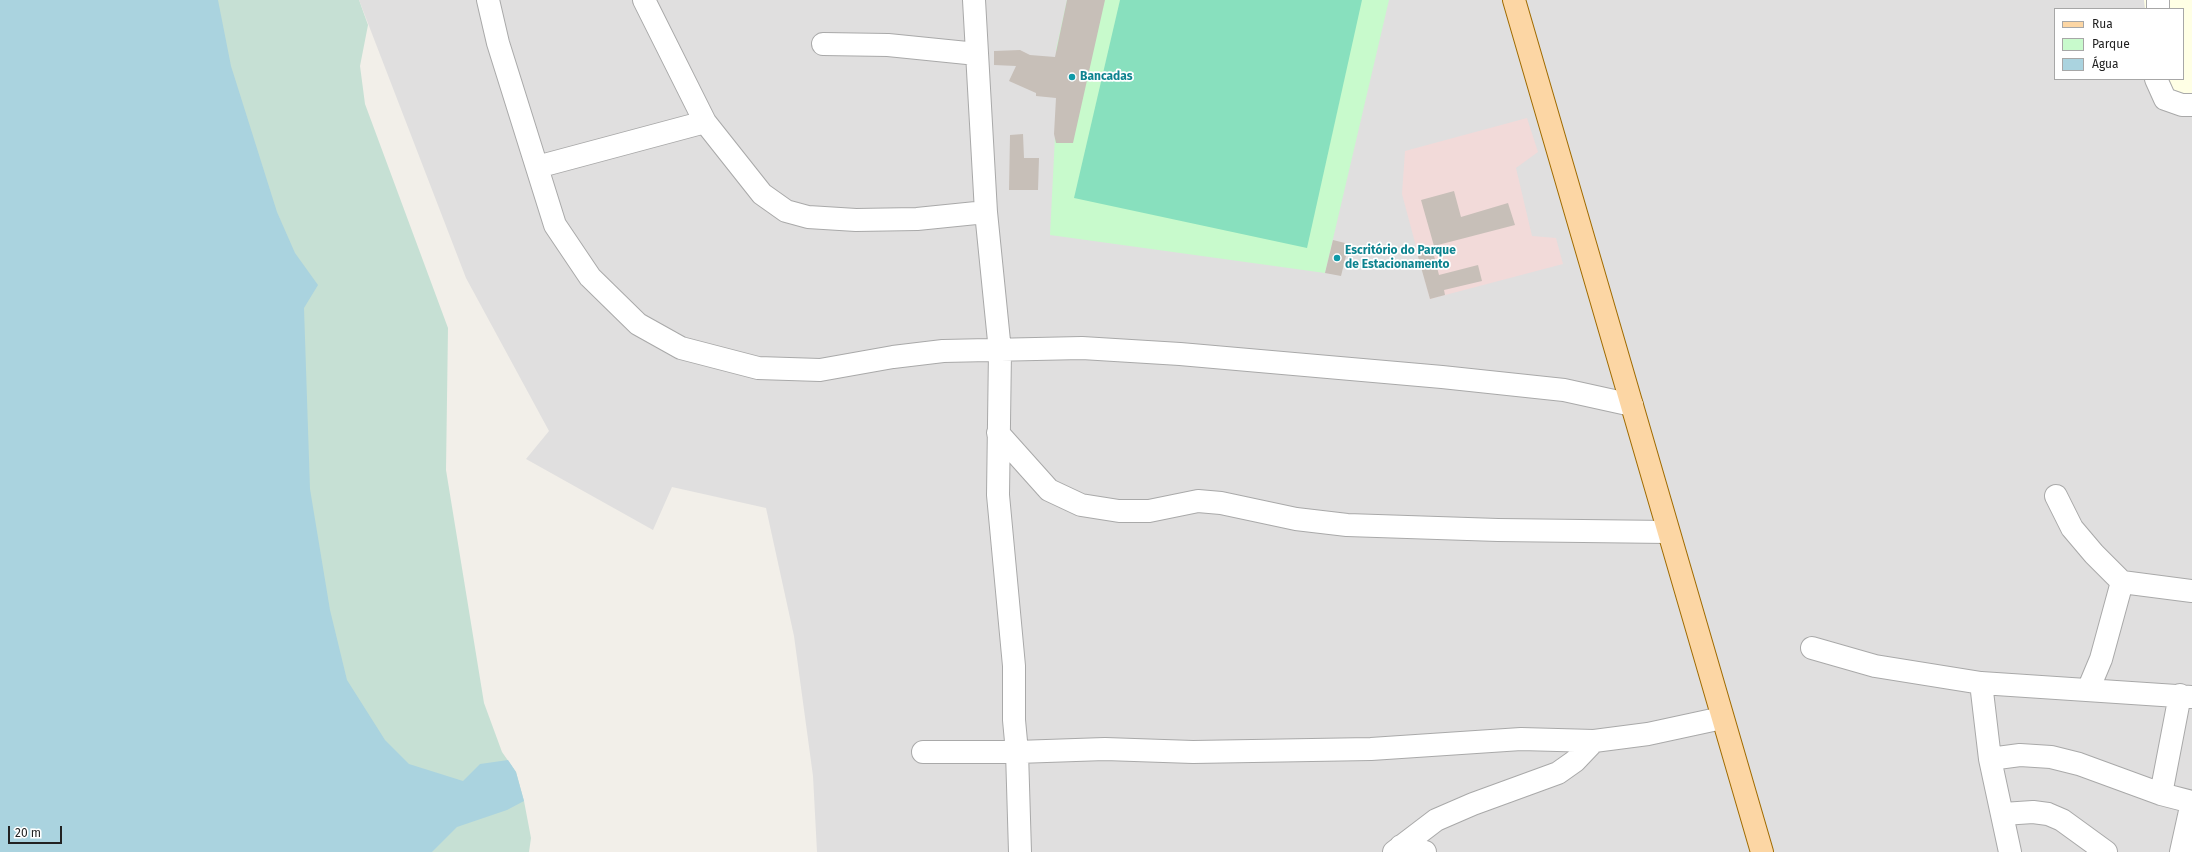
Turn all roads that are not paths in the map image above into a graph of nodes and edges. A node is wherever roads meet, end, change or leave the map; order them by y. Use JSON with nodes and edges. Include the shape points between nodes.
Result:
{"nodes":[{"id":1,"x":488,"y":0,"type":"edge"},
{"id":2,"x":644,"y":0,"type":"edge"},
{"id":3,"x":974,"y":0,"type":"edge"},
{"id":4,"x":1514,"y":0,"type":"edge"},
{"id":5,"x":823,"y":44,"type":"dead end"},
{"id":6,"x":976,"y":54,"type":"junction"},
{"id":7,"x":2156,"y":80,"type":"edge"},
{"id":8,"x":2192,"y":104,"type":"edge"},
{"id":9,"x":705,"y":122,"type":"junction"},
{"id":10,"x":537,"y":167,"type":"junction"},
{"id":11,"x":986,"y":212,"type":"junction"},
{"id":12,"x":1000,"y":351,"type":"junction"},
{"id":13,"x":1632,"y":405,"type":"junction"},
{"id":14,"x":998,"y":433,"type":"junction"},
{"id":15,"x":2056,"y":496,"type":"dead end"},
{"id":16,"x":1668,"y":532,"type":"junction"},
{"id":17,"x":2122,"y":582,"type":"junction"},
{"id":18,"x":2192,"y":591,"type":"edge"},
{"id":19,"x":1812,"y":648,"type":"dead end"},
{"id":20,"x":1981,"y":683,"type":"junction"},
{"id":21,"x":2088,"y":690,"type":"junction"},
{"id":22,"x":2186,"y":696,"type":"edge"},
{"id":23,"x":1722,"y":718,"type":"junction"},
{"id":24,"x":1594,"y":741,"type":"junction"},
{"id":25,"x":923,"y":752,"type":"dead end"},
{"id":26,"x":1017,"y":752,"type":"junction"},
{"id":27,"x":1990,"y":759,"type":"junction"},
{"id":28,"x":2161,"y":794,"type":"junction"},
{"id":29,"x":2192,"y":802,"type":"edge"},
{"id":30,"x":2003,"y":814,"type":"junction"},
{"id":31,"x":1398,"y":849,"type":"edge"},
{"id":32,"x":1020,"y":852,"type":"edge"},
{"id":33,"x":1425,"y":852,"type":"edge"},
{"id":34,"x":1762,"y":852,"type":"edge"},
{"id":35,"x":2010,"y":852,"type":"edge"},
{"id":36,"x":2106,"y":852,"type":"edge"},
{"id":37,"x":2181,"y":852,"type":"edge"}],
"edges":[{"from":1,"to":10,"type":"street","via":[[498,43]]},
{"from":2,"to":9,"type":"street"},
{"from":3,"to":6,"type":"street"},
{"from":4,"to":13,"type":"main road"},
{"from":5,"to":6,"type":"street","via":[[888,45]]},
{"from":6,"to":11,"type":"street"},
{"from":7,"to":8,"type":"street","via":[[2165,99],[2182,105]]},
{"from":9,"to":10,"type":"street"},
{"from":9,"to":11,"type":"street","via":[[762,194],[786,211],[808,218],[856,220],[916,219]]},
{"from":10,"to":12,"type":"street","via":[[555,225],[590,277],[638,324],[682,348],[758,368],[820,370],[943,351]]},
{"from":11,"to":12,"type":"street"},
{"from":12,"to":13,"type":"street","via":[[1082,348],[1180,354],[1564,390]]},
{"from":12,"to":14,"type":"street"},
{"from":13,"to":16,"type":"main road"},
{"from":14,"to":16,"type":"street","via":[[1049,490],[1081,505],[1119,511],[1149,512],[1198,501],[1221,503],[1296,519],[1347,525]]},
{"from":14,"to":26,"type":"street","via":[[998,495],[1013,658]]},
{"from":15,"to":17,"type":"street","via":[[2072,528]]},
{"from":16,"to":23,"type":"main road"},
{"from":17,"to":18,"type":"street"},
{"from":17,"to":21,"type":"street","via":[[2101,659]]},
{"from":19,"to":20,"type":"street","via":[[1875,666]]},
{"from":20,"to":21,"type":"street"},
{"from":20,"to":27,"type":"street"},
{"from":21,"to":22,"type":"street"},
{"from":22,"to":28,"type":"street"},
{"from":23,"to":24,"type":"street","via":[[1648,734]]},
{"from":23,"to":34,"type":"main road"},
{"from":24,"to":26,"type":"street","via":[[1521,739],[1371,749],[1193,752],[1105,749]]},
{"from":24,"to":31,"type":"street","via":[[1575,761],[1558,773],[1436,820]]},
{"from":25,"to":26,"type":"street"},
{"from":26,"to":32,"type":"street"},
{"from":27,"to":28,"type":"street","via":[[2020,755],[2052,757],[2079,764]]},
{"from":27,"to":30,"type":"street"},
{"from":28,"to":29,"type":"street"},
{"from":29,"to":37,"type":"street"},
{"from":30,"to":35,"type":"street"},
{"from":30,"to":36,"type":"street","via":[[2048,814],[2062,820]]},
{"from":31,"to":33,"type":"street"}]}
